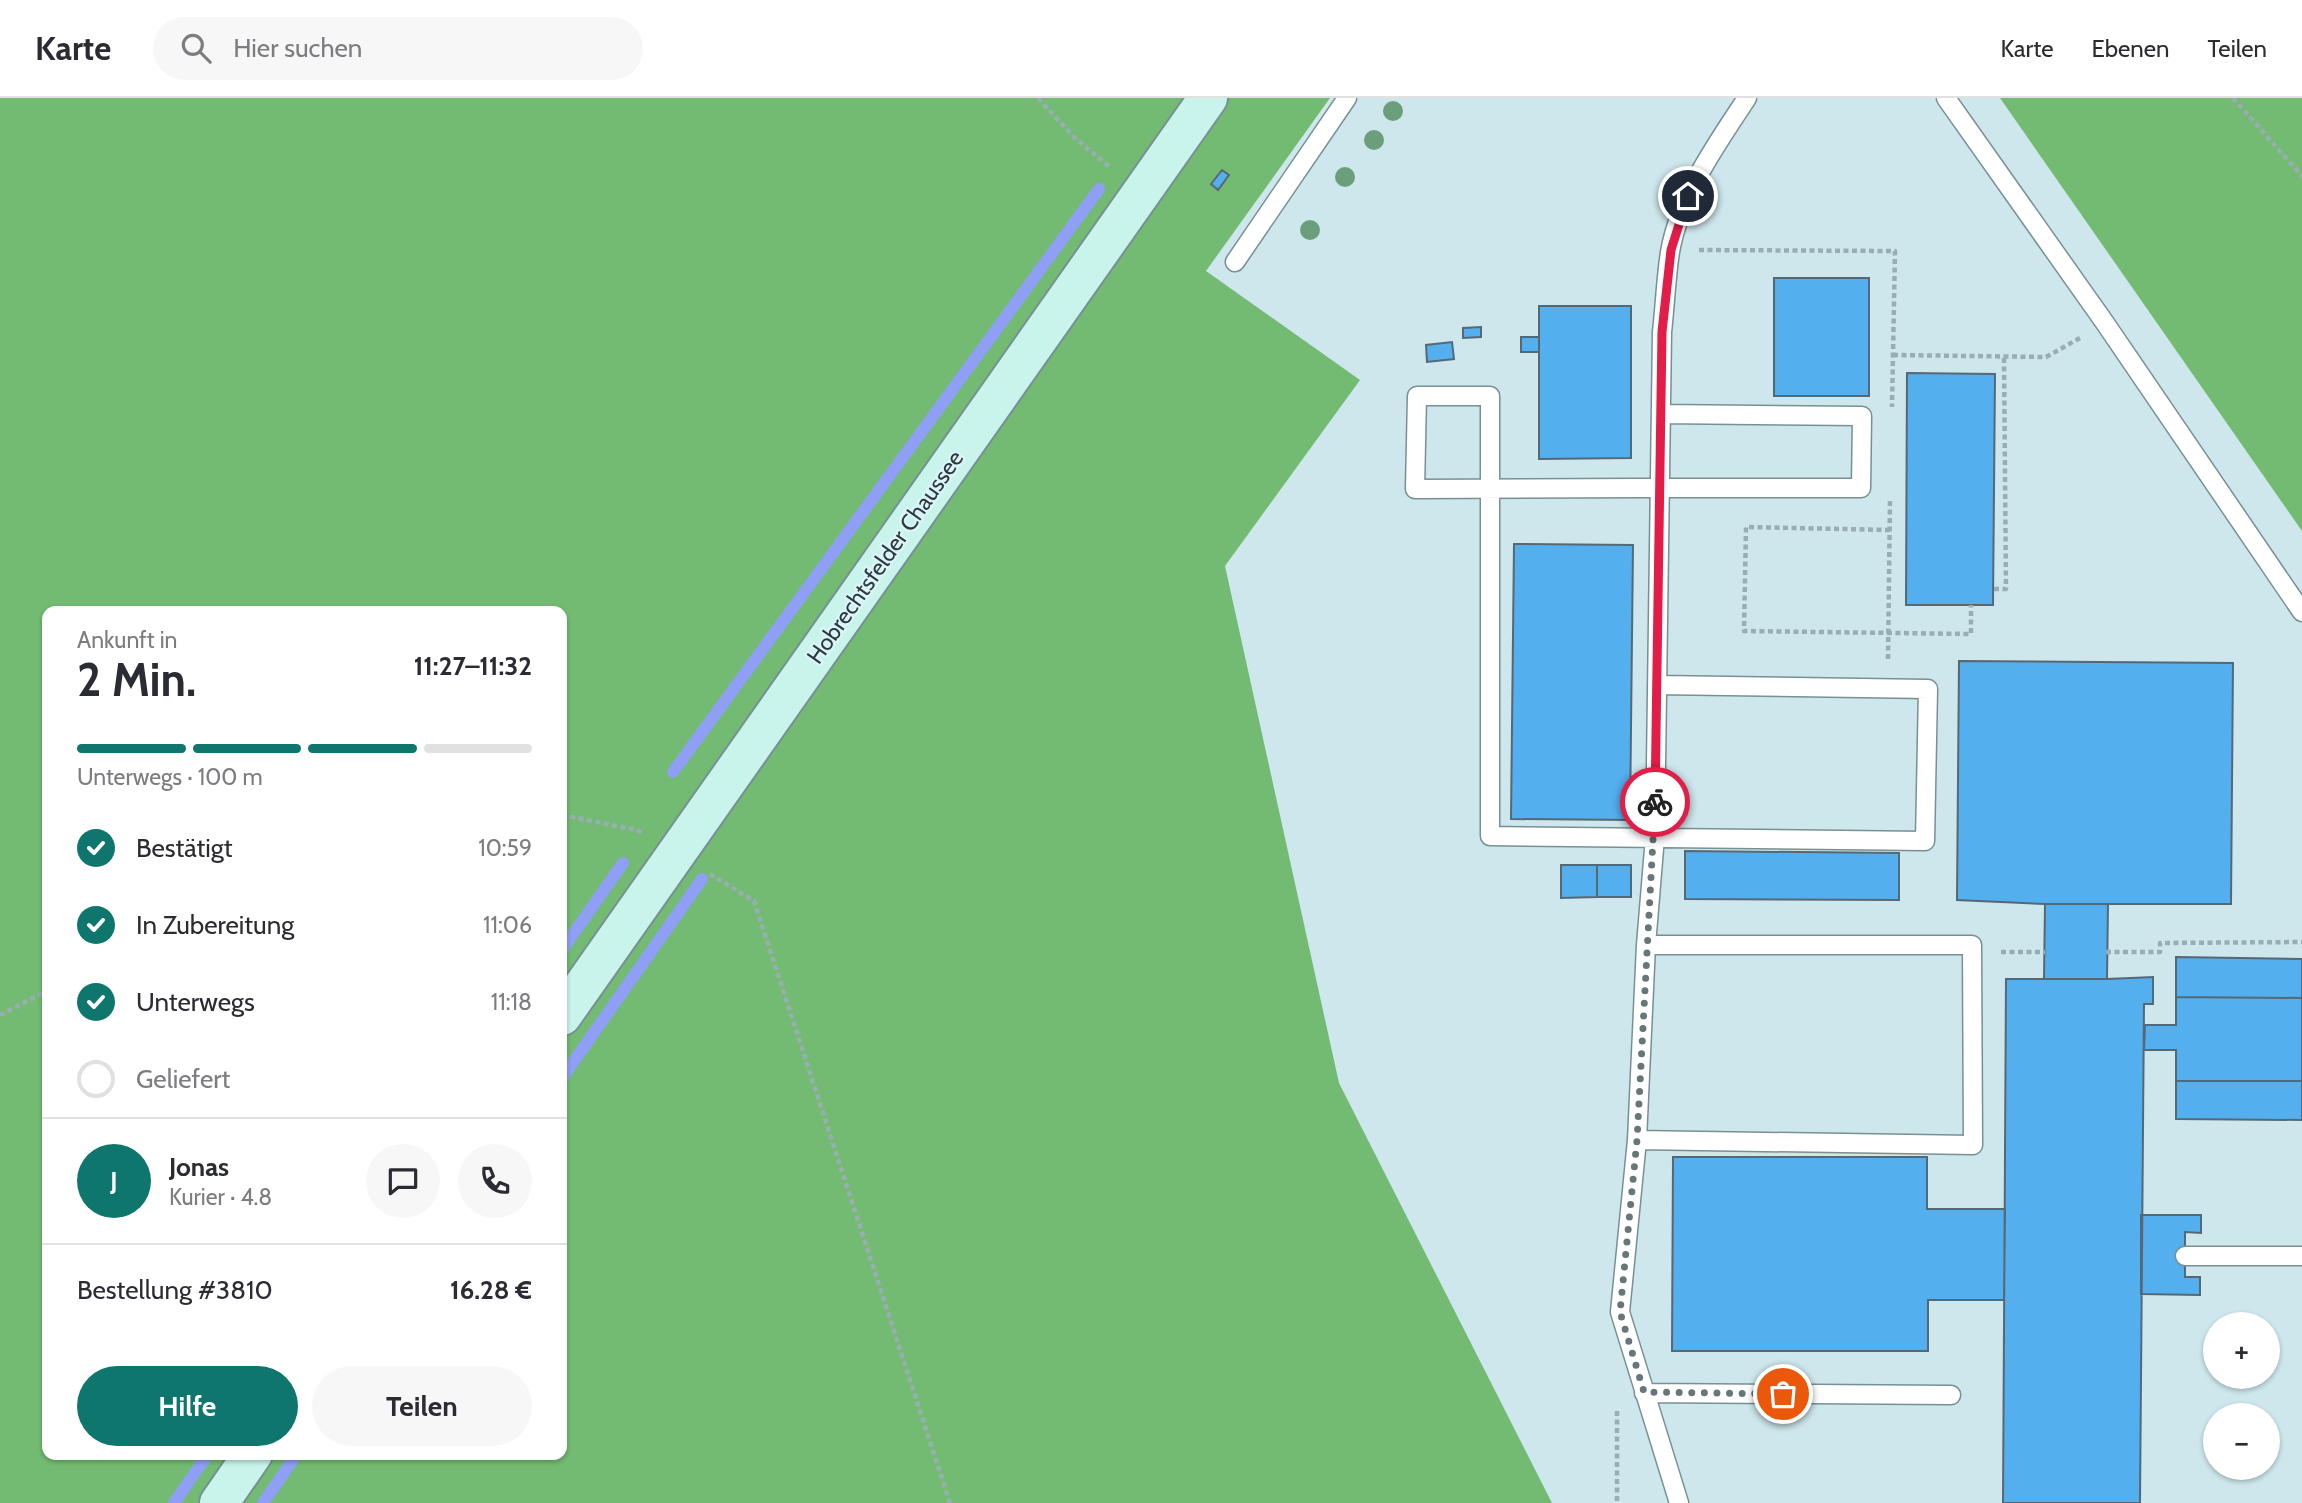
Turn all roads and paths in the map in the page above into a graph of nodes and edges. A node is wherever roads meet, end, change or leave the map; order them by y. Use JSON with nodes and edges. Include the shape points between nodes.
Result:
{"nodes":[{"id":1,"x":1038,"y":98,"type":"edge"},
{"id":2,"x":1208,"y":98,"type":"edge"},
{"id":3,"x":1347,"y":98,"type":"edge"},
{"id":4,"x":1747,"y":98,"type":"edge"},
{"id":5,"x":1946,"y":98,"type":"edge"},
{"id":6,"x":2233,"y":98,"type":"edge"},
{"id":7,"x":2302,"y":176,"type":"edge"},
{"id":8,"x":1142,"y":193,"type":"junction"},
{"id":9,"x":1235,"y":262,"type":"dead end"},
{"id":10,"x":1893,"y":355,"type":"dead end"},
{"id":11,"x":2004,"y":356,"type":"junction"},
{"id":12,"x":2046,"y":357,"type":"dead end"},
{"id":13,"x":1661,"y":414,"type":"junction"},
{"id":14,"x":1490,"y":488,"type":"junction"},
{"id":15,"x":1660,"y":488,"type":"junction"},
{"id":16,"x":1890,"y":530,"type":"dead end"},
{"id":17,"x":1994,"y":589,"type":"dead end"},
{"id":18,"x":1971,"y":605,"type":"dead end"},
{"id":19,"x":2302,"y":612,"type":"edge"},
{"id":20,"x":1657,"y":685,"type":"junction"},
{"id":21,"x":567,"y":816,"type":"edge"},
{"id":22,"x":1655,"y":837,"type":"junction"},
{"id":23,"x":677,"y":853,"type":"junction"},
{"id":24,"x":2302,"y":942,"type":"edge"},
{"id":25,"x":1646,"y":945,"type":"junction"},
{"id":26,"x":1972,"y":952,"type":"junction"},
{"id":27,"x":2045,"y":952,"type":"dead end"},
{"id":28,"x":2106,"y":952,"type":"dead end"},
{"id":29,"x":42,"y":994,"type":"edge"},
{"id":30,"x":567,"y":1009,"type":"edge"},
{"id":31,"x":0,"y":1015,"type":"edge"},
{"id":32,"x":1637,"y":1140,"type":"junction"},
{"id":33,"x":2185,"y":1256,"type":"dead end"},
{"id":34,"x":2302,"y":1256,"type":"edge"},
{"id":35,"x":1644,"y":1392,"type":"junction"},
{"id":36,"x":1951,"y":1395,"type":"dead end"},
{"id":37,"x":249,"y":1460,"type":"edge"},
{"id":38,"x":219,"y":1503,"type":"edge"},
{"id":39,"x":950,"y":1503,"type":"edge"},
{"id":40,"x":1617,"y":1503,"type":"edge"},
{"id":41,"x":1679,"y":1503,"type":"edge"}],
"edges":[{"from":1,"to":8,"type":"path","via":[[1075,138]]},
{"from":2,"to":8,"type":"main road","name":"Hobrechtsfelder Chaussee"},
{"from":3,"to":9,"type":"lane"},
{"from":4,"to":13,"type":"lane","via":[[1688,196],[1671,250],[1662,332]]},
{"from":5,"to":19,"type":"lane"},
{"from":6,"to":7,"type":"path"},
{"from":8,"to":23,"type":"main road","name":"Hobrechtsfelder Chaussee"},
{"from":10,"to":11,"type":"path"},
{"from":11,"to":12,"type":"path"},
{"from":11,"to":17,"type":"path","via":[[2006,589]]},
{"from":13,"to":15,"type":"lane"},
{"from":13,"to":15,"type":"lane","via":[[1862,416],[1861,488]]},
{"from":14,"to":14,"type":"lane","via":[[1415,489],[1417,396],[1490,396]]},
{"from":14,"to":15,"type":"lane"},
{"from":14,"to":22,"type":"lane","via":[[1490,836]]},
{"from":15,"to":20,"type":"lane"},
{"from":16,"to":18,"type":"path","via":[[1746,527],[1744,631],[1970,634]]},
{"from":20,"to":22,"type":"lane"},
{"from":20,"to":22,"type":"lane","via":[[1928,689],[1925,841]]},
{"from":21,"to":23,"type":"path","via":[[637,830]]},
{"from":22,"to":25,"type":"lane"},
{"from":23,"to":30,"type":"main road","name":"Hobrechtsfelder Chaussee"},
{"from":23,"to":39,"type":"path","via":[[754,901]]},
{"from":24,"to":28,"type":"path","via":[[2160,943],[2160,952]]},
{"from":25,"to":26,"type":"lane","via":[[1972,945]]},
{"from":25,"to":32,"type":"lane"},
{"from":26,"to":27,"type":"path"},
{"from":26,"to":32,"type":"lane","via":[[1973,1144]]},
{"from":29,"to":31,"type":"path"},
{"from":32,"to":35,"type":"lane","via":[[1620,1312]]},
{"from":33,"to":34,"type":"lane"},
{"from":35,"to":36,"type":"lane"},
{"from":35,"to":40,"type":"path","via":[[1617,1392]]},
{"from":35,"to":41,"type":"lane"},
{"from":37,"to":38,"type":"main road"}]}
